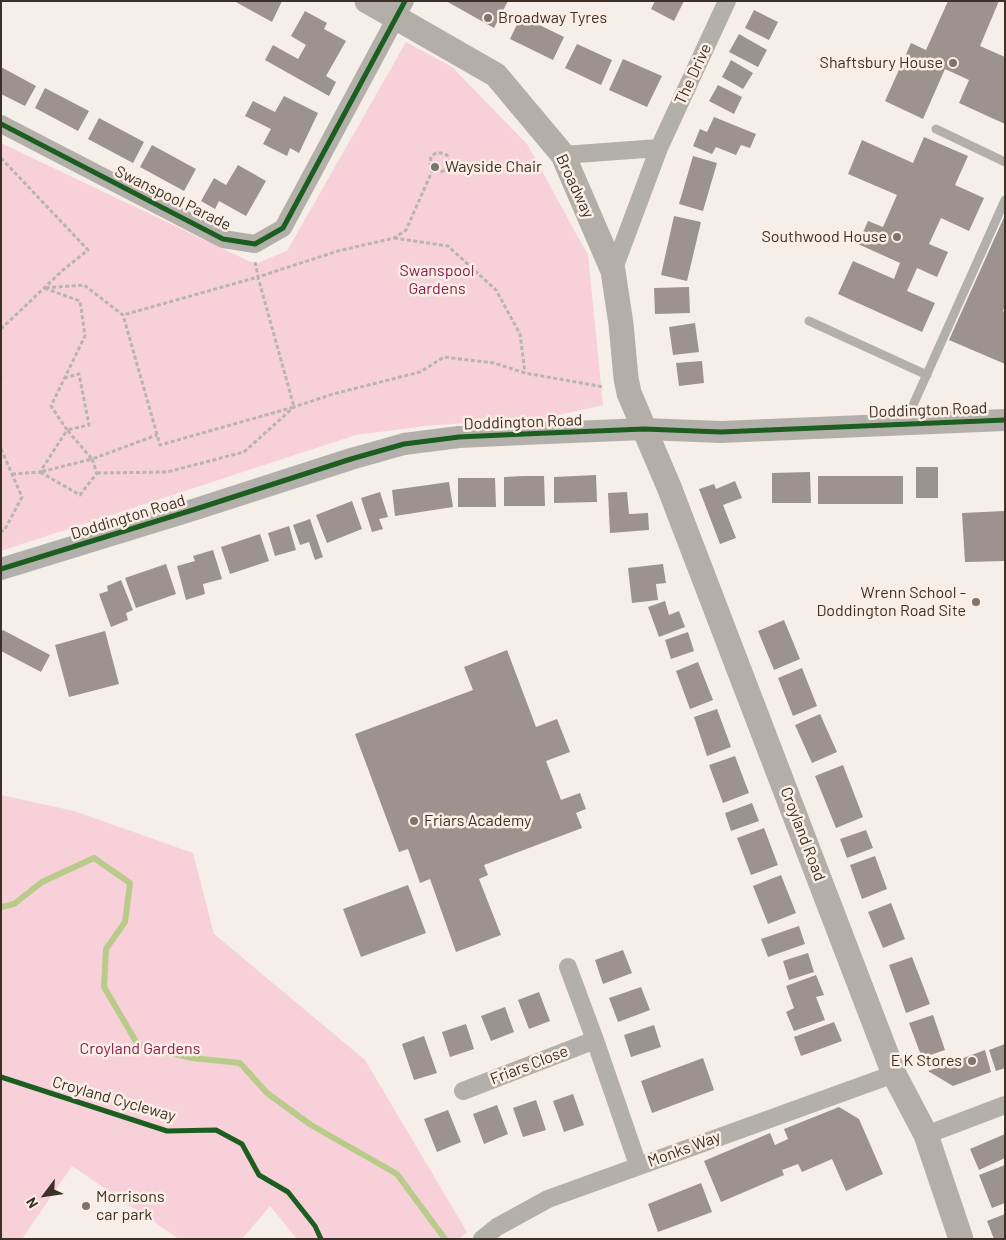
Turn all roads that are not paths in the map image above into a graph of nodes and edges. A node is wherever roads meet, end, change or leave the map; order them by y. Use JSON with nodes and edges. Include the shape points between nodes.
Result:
{"nodes":[{"id":1,"x":368,"y":1,"type":"edge"},
{"id":2,"x":727,"y":1,"type":"edge"},
{"id":3,"x":401,"y":10,"type":"edge"},
{"id":4,"x":1,"y":124,"type":"edge"},
{"id":5,"x":936,"y":129,"type":"dead end"},
{"id":6,"x":660,"y":148,"type":"junction"},
{"id":7,"x":563,"y":154,"type":"junction"},
{"id":8,"x":1005,"y":162,"type":"edge"},
{"id":9,"x":1005,"y":200,"type":"edge"},
{"id":10,"x":613,"y":271,"type":"junction"},
{"id":11,"x":809,"y":321,"type":"dead end"},
{"id":12,"x":927,"y":375,"type":"junction"},
{"id":13,"x":1005,"y":420,"type":"edge"},
{"id":14,"x":904,"y":424,"type":"junction"},
{"id":15,"x":644,"y":430,"type":"junction"},
{"id":16,"x":1,"y":569,"type":"edge"},
{"id":17,"x":568,"y":966,"type":"dead end"},
{"id":18,"x":595,"y":1040,"type":"junction"},
{"id":19,"x":894,"y":1074,"type":"junction"},
{"id":20,"x":463,"y":1091,"type":"dead end"},
{"id":21,"x":1005,"y":1105,"type":"edge"},
{"id":22,"x":926,"y":1135,"type":"junction"},
{"id":23,"x":638,"y":1165,"type":"junction"},
{"id":24,"x":482,"y":1239,"type":"edge"},
{"id":25,"x":960,"y":1239,"type":"edge"}],
"edges":[{"from":1,"to":3,"type":"main road","name":"Broadway"},
{"from":2,"to":6,"type":"street","name":"The Drive"},
{"from":3,"to":4,"type":"street","name":"Swanspool Parade","via":[[283,228],[254,244],[223,239]]},
{"from":3,"to":7,"type":"main road","name":"Broadway","via":[[496,75]]},
{"from":5,"to":8,"type":"lane"},
{"from":6,"to":7,"type":"street"},
{"from":6,"to":10,"type":"street","name":"The Drive"},
{"from":7,"to":10,"type":"main road","name":"Broadway"},
{"from":9,"to":12,"type":"lane"},
{"from":10,"to":15,"type":"main road","name":"Broadway","via":[[626,378]]},
{"from":11,"to":12,"type":"lane"},
{"from":12,"to":14,"type":"lane"},
{"from":13,"to":14,"type":"street","name":"Doddington Road"},
{"from":14,"to":15,"type":"street","name":"Doddington Road","via":[[710,432]]},
{"from":15,"to":16,"type":"street","name":"Doddington Road","via":[[459,437],[404,444]]},
{"from":15,"to":19,"type":"main road","name":"Croyland Road"},
{"from":17,"to":18,"type":"street"},
{"from":18,"to":20,"type":"street","name":"Friars Close"},
{"from":18,"to":23,"type":"street"},
{"from":19,"to":22,"type":"main road","name":"Croyland Road"},
{"from":19,"to":23,"type":"street","name":"Monks Way"},
{"from":21,"to":22,"type":"street"},
{"from":22,"to":25,"type":"main road","name":"Croyland Road"},
{"from":23,"to":24,"type":"street","name":"Monks Way","via":[[548,1199]]}]}
